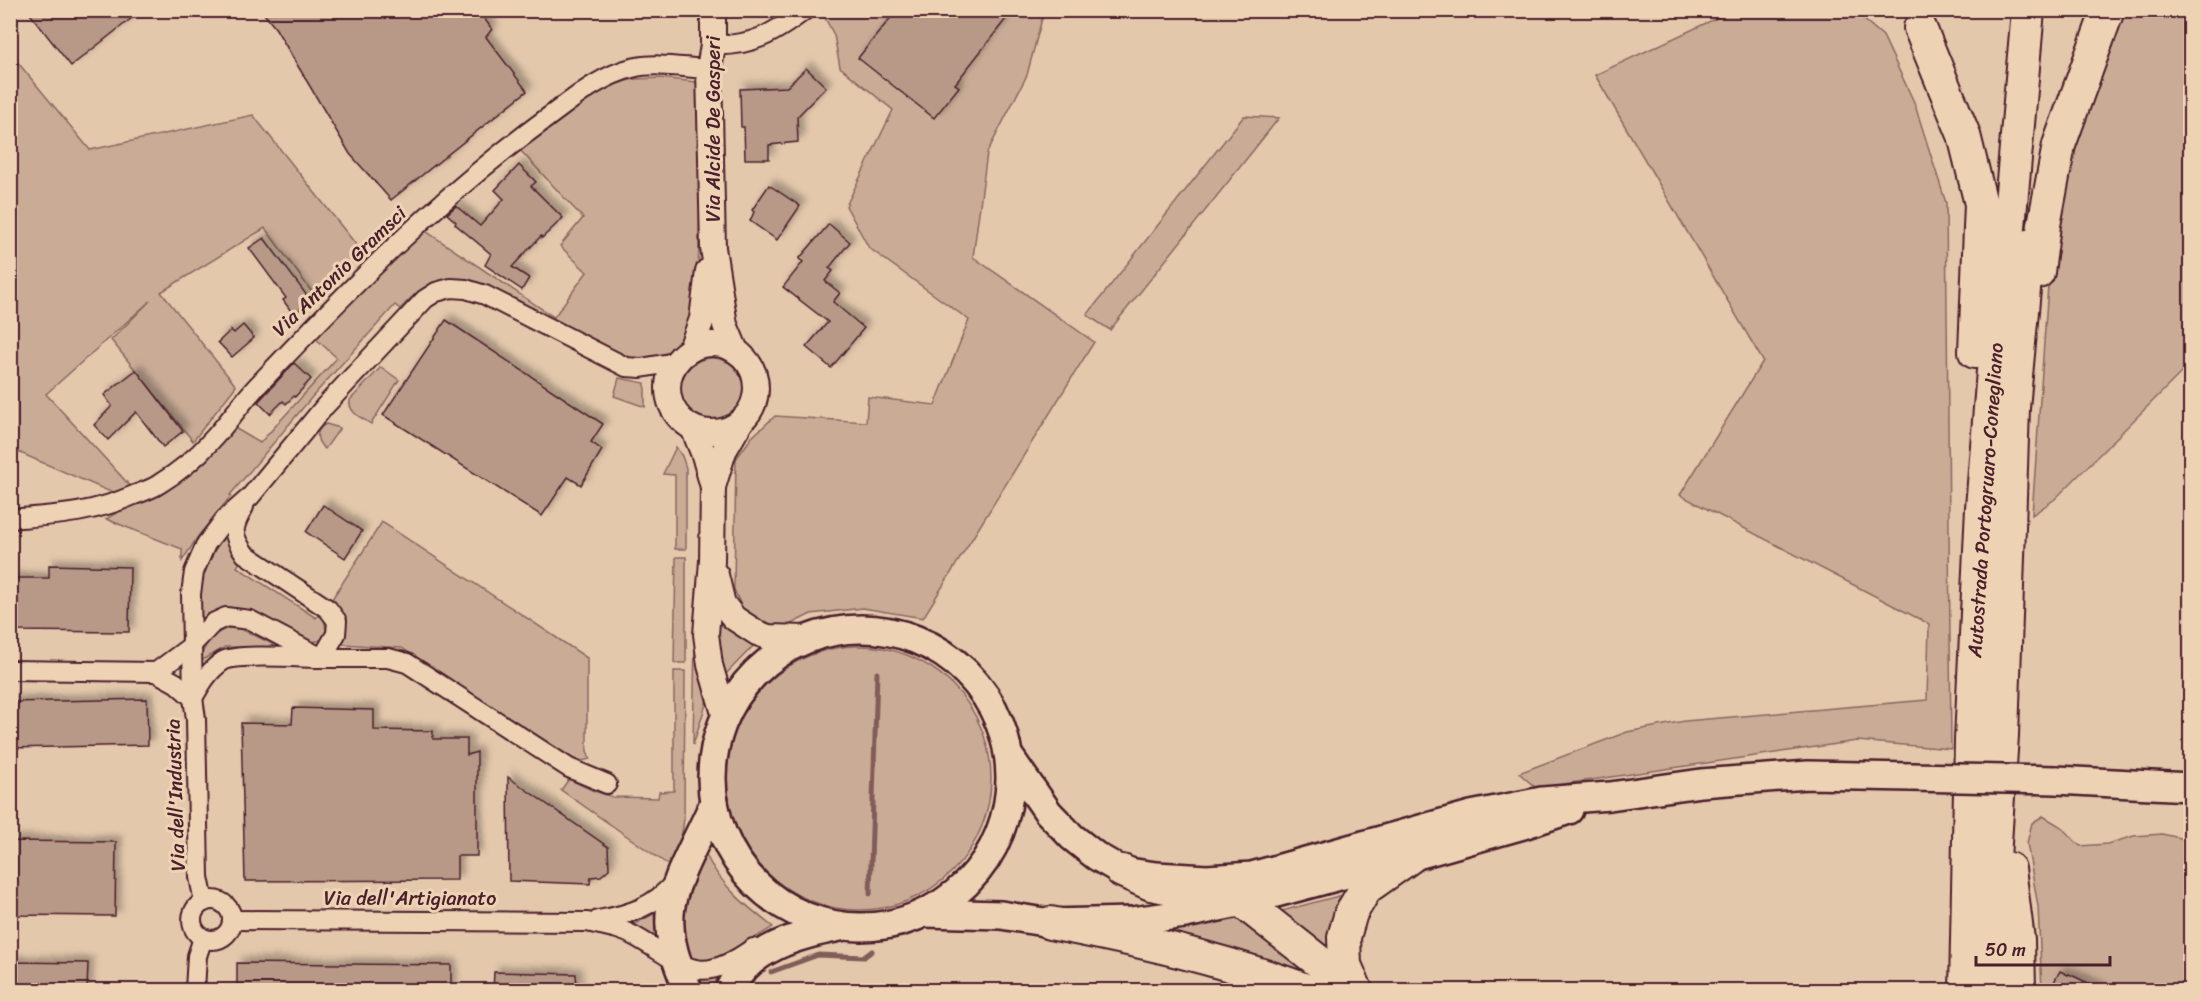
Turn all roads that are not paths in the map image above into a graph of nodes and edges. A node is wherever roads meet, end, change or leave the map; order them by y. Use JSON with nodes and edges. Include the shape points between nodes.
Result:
{"nodes":[{"id":1,"x":713,"y":10,"type":"edge"},
{"id":2,"x":805,"y":10,"type":"edge"},
{"id":3,"x":2028,"y":10,"type":"edge"},
{"id":4,"x":2049,"y":10,"type":"edge"},
{"id":5,"x":2108,"y":10,"type":"edge"},
{"id":6,"x":1920,"y":28,"type":"dead end"},
{"id":7,"x":713,"y":45,"type":"junction"},
{"id":8,"x":709,"y":69,"type":"junction"},
{"id":9,"x":713,"y":248,"type":"junction"},
{"id":10,"x":736,"y":351,"type":"junction"},
{"id":11,"x":684,"y":355,"type":"junction"},
{"id":12,"x":2013,"y":408,"type":"junction"},
{"id":13,"x":742,"y":420,"type":"junction"},
{"id":14,"x":693,"y":428,"type":"junction"},
{"id":15,"x":713,"y":487,"type":"junction"},
{"id":16,"x":250,"y":497,"type":"junction"},
{"id":17,"x":1982,"y":508,"type":"junction"},
{"id":18,"x":10,"y":519,"type":"edge"},
{"id":19,"x":712,"y":561,"type":"junction"},
{"id":20,"x":807,"y":638,"type":"junction"},
{"id":21,"x":191,"y":646,"type":"junction"},
{"id":22,"x":322,"y":658,"type":"junction"},
{"id":23,"x":10,"y":670,"type":"edge"},
{"id":24,"x":156,"y":672,"type":"junction"},
{"id":25,"x":193,"y":698,"type":"junction"},
{"id":26,"x":725,"y":717,"type":"junction"},
{"id":27,"x":2002,"y":735,"type":"junction"},
{"id":28,"x":1971,"y":740,"type":"junction"},
{"id":29,"x":1009,"y":756,"type":"junction"},
{"id":30,"x":607,"y":784,"type":"dead end"},
{"id":31,"x":2190,"y":787,"type":"edge"},
{"id":32,"x":1610,"y":796,"type":"junction"},
{"id":33,"x":714,"y":802,"type":"junction"},
{"id":34,"x":1410,"y":857,"type":"junction"},
{"id":35,"x":1122,"y":871,"type":"junction"},
{"id":36,"x":681,"y":874,"type":"junction"},
{"id":37,"x":204,"y":902,"type":"junction"},
{"id":38,"x":1243,"y":902,"type":"junction"},
{"id":39,"x":925,"y":913,"type":"junction"},
{"id":40,"x":232,"y":920,"type":"junction"},
{"id":41,"x":817,"y":920,"type":"junction"},
{"id":42,"x":587,"y":922,"type":"junction"},
{"id":43,"x":1050,"y":923,"type":"junction"},
{"id":44,"x":845,"y":926,"type":"junction"},
{"id":45,"x":203,"y":938,"type":"junction"},
{"id":46,"x":676,"y":962,"type":"junction"},
{"id":47,"x":195,"y":990,"type":"edge"},
{"id":48,"x":688,"y":990,"type":"edge"},
{"id":49,"x":729,"y":990,"type":"edge"},
{"id":50,"x":1306,"y":990,"type":"edge"},
{"id":51,"x":1355,"y":990,"type":"edge"},
{"id":52,"x":1951,"y":990,"type":"edge"},
{"id":53,"x":1966,"y":990,"type":"edge"},
{"id":54,"x":1991,"y":990,"type":"edge"},
{"id":55,"x":2019,"y":990,"type":"edge"}],
"edges":[{"from":1,"to":7,"type":"main road","name":"Via Alcide De Gasperi"},
{"from":2,"to":7,"type":"street","via":[[749,43]]},
{"from":3,"to":17,"type":"highway","name":"Autostrada Portogruaro-Conegliano"},
{"from":4,"to":12,"type":"highway","name":"Autostrada Portogruaro-Conegliano"},
{"from":5,"to":12,"type":"highway","via":[[2059,145],[2031,326]]},
{"from":6,"to":17,"type":"highway","via":[[1964,135],[1981,204],[1971,396]]},
{"from":7,"to":8,"type":"main road","name":"Via Alcide De Gasperi"},
{"from":8,"to":9,"type":"main road","name":"Via Alcide De Gasperi"},
{"from":8,"to":18,"type":"street","name":"Via Antonio Gramsci","via":[[657,66],[615,73],[530,130],[391,249],[260,382],[211,442],[158,485],[75,514]]},
{"from":9,"to":10,"type":"main road","name":"Via Alcide De Gasperi","via":[[725,325]]},
{"from":9,"to":11,"type":"main road","name":"Via Alcide De Gasperi","via":[[702,319]]},
{"from":10,"to":11,"type":"main road","via":[[709,344]]},
{"from":10,"to":13,"type":"main road","via":[[755,379],[754,401]]},
{"from":11,"to":14,"type":"main road","via":[[672,369],[668,386],[670,402],[679,417]]},
{"from":11,"to":16,"type":"street","via":[[641,368],[626,367],[485,295],[451,288],[436,292],[414,309],[332,399]]},
{"from":12,"to":27,"type":"highway","name":"Autostrada Portogruaro-Conegliano"},
{"from":13,"to":14,"type":"main road","via":[[724,430]]},
{"from":13,"to":15,"type":"main road","via":[[724,451]]},
{"from":14,"to":15,"type":"main road"},
{"from":15,"to":19,"type":"main road"},
{"from":16,"to":21,"type":"street","via":[[225,519],[206,544],[194,572]]},
{"from":16,"to":22,"type":"street","via":[[234,526],[237,543],[244,554],[333,614],[336,634]]},
{"from":17,"to":28,"type":"highway","name":"Autostrada Portogruaro-Conegliano"},
{"from":19,"to":20,"type":"main road","via":[[723,604],[734,618],[768,638]]},
{"from":19,"to":26,"type":"main road","via":[[706,634],[710,665]]},
{"from":20,"to":26,"type":"main road","via":[[758,670]]},
{"from":20,"to":29,"type":"main road","via":[[844,630],[883,630],[936,650],[979,687],[998,720]]},
{"from":21,"to":22,"type":"street","via":[[213,623],[234,617],[250,620]]},
{"from":21,"to":24,"type":"street"},
{"from":21,"to":25,"type":"street"},
{"from":22,"to":25,"type":"street","via":[[225,659],[212,669]]},
{"from":22,"to":30,"type":"street","via":[[388,658],[407,663],[569,768]]},
{"from":23,"to":24,"type":"street"},
{"from":24,"to":25,"type":"street","name":"Via dell'Industria"},
{"from":25,"to":37,"type":"street","name":"Via dell'Industria","via":[[199,877]]},
{"from":26,"to":33,"type":"main road","via":[[713,759]]},
{"from":27,"to":54,"type":"highway","name":"Autostrada Portogruaro-Conegliano","via":[[1992,889]]},
{"from":27,"to":55,"type":"highway"},
{"from":28,"to":52,"type":"highway"},
{"from":28,"to":53,"type":"highway","name":"Autostrada Portogruaro-Conegliano"},
{"from":29,"to":35,"type":"main road","via":[[1047,812],[1096,856]]},
{"from":29,"to":39,"type":"main road","via":[[1009,795],[997,841],[963,887]]},
{"from":31,"to":32,"type":"main road","bridge":true,"via":[[1808,775],[1701,783]]},
{"from":32,"to":34,"type":"main road"},
{"from":32,"to":35,"type":"main road","via":[[1542,801],[1471,816],[1252,876],[1207,879]]},
{"from":33,"to":36,"type":"main road"},
{"from":33,"to":41,"type":"main road","via":[[726,841],[749,875],[780,902]]},
{"from":34,"to":38,"type":"main road"},
{"from":34,"to":51,"type":"highway","via":[[1366,888],[1351,913],[1344,937],[1345,965]]},
{"from":35,"to":38,"type":"highway","via":[[1151,884]]},
{"from":36,"to":42,"type":"street","via":[[667,892],[642,909]]},
{"from":36,"to":46,"type":"main road","via":[[670,914]]},
{"from":37,"to":40,"type":"street","via":[[222,904]]},
{"from":37,"to":45,"type":"street","via":[[195,910],[192,922]]},
{"from":38,"to":43,"type":"main road","via":[[1132,921]]},
{"from":38,"to":51,"type":"highway"},
{"from":39,"to":43,"type":"main road","via":[[1000,915]]},
{"from":39,"to":44,"type":"main road","via":[[886,925]]},
{"from":40,"to":42,"type":"street","name":"Via dell'Artigianato"},
{"from":40,"to":45,"type":"street","via":[[222,937]]},
{"from":41,"to":44,"type":"main road"},
{"from":41,"to":46,"type":"street","via":[[771,937],[715,969],[697,969]]},
{"from":42,"to":46,"type":"street","via":[[636,936]]},
{"from":43,"to":50,"type":"highway","via":[[1149,942]]},
{"from":44,"to":49,"type":"main road","via":[[789,940],[765,951],[734,980]]},
{"from":45,"to":47,"type":"street","via":[[197,956]]},
{"from":46,"to":48,"type":"main road"}]}
